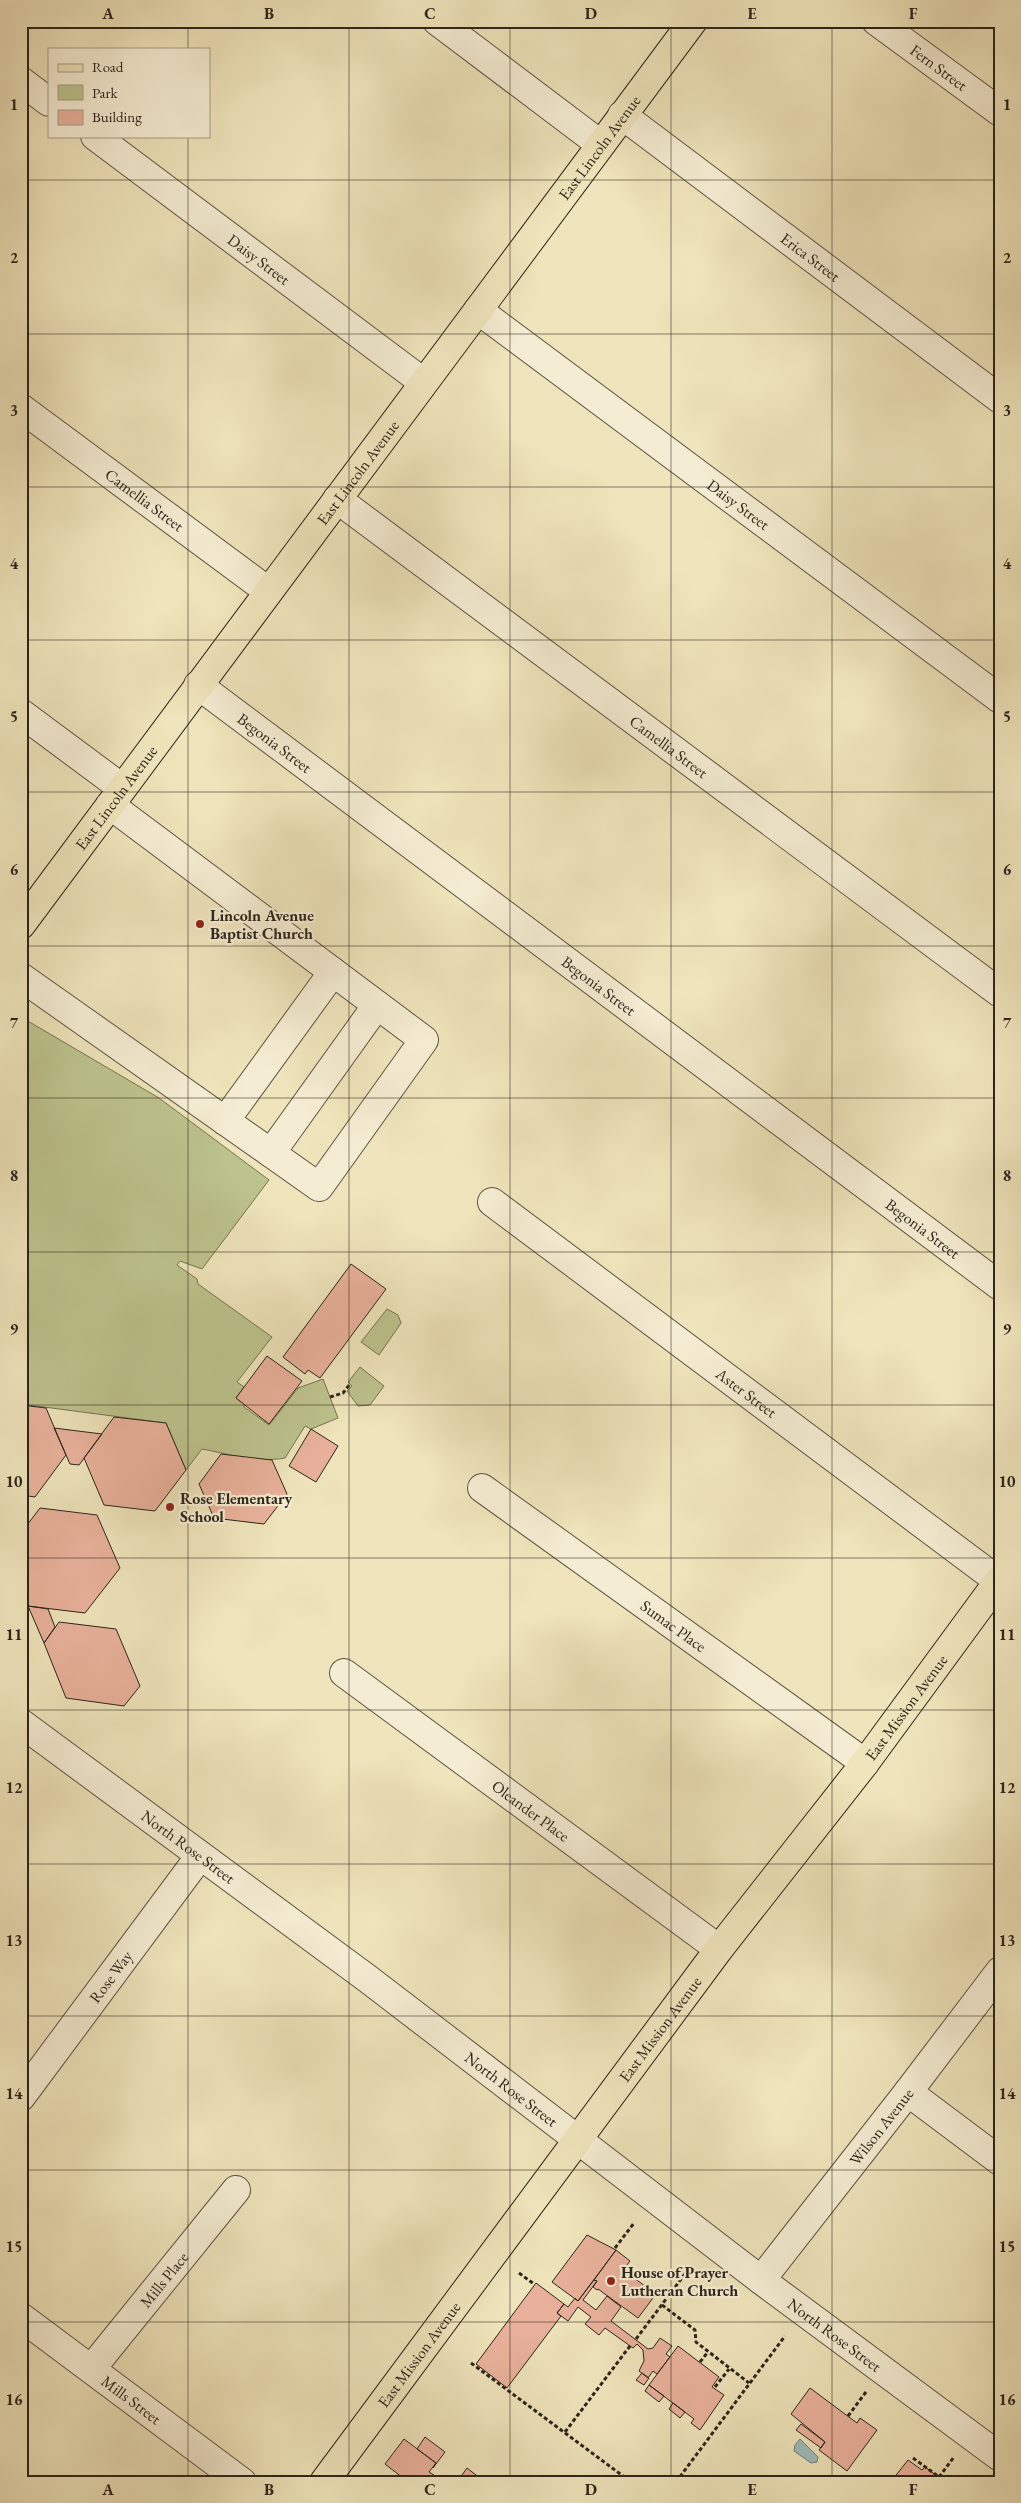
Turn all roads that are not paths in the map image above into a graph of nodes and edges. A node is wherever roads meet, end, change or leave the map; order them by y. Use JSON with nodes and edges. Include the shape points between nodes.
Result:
{"nodes":[{"id":1,"x":437,"y":21,"type":"edge"},
{"id":2,"x":693,"y":21,"type":"edge"},
{"id":3,"x":876,"y":21,"type":"edge"},
{"id":4,"x":21,"y":81,"type":"edge"},
{"id":5,"x":48,"y":101,"type":"edge"},
{"id":6,"x":1000,"y":112,"type":"edge"},
{"id":7,"x":622,"y":115,"type":"junction"},
{"id":8,"x":98,"y":138,"type":"edge"},
{"id":9,"x":600,"y":144,"type":"junction"},
{"id":10,"x":478,"y":310,"type":"junction"},
{"id":11,"x":423,"y":382,"type":"junction"},
{"id":12,"x":1000,"y":399,"type":"edge"},
{"id":13,"x":21,"y":408,"type":"edge"},
{"id":14,"x":337,"y":499,"type":"junction"},
{"id":15,"x":268,"y":591,"type":"junction"},
{"id":16,"x":198,"y":684,"type":"junction"},
{"id":17,"x":1000,"y":698,"type":"edge"},
{"id":18,"x":21,"y":713,"type":"edge"},
{"id":19,"x":116,"y":796,"type":"junction"},
{"id":20,"x":21,"y":925,"type":"edge"},
{"id":21,"x":333,"y":972,"type":"junction"},
{"id":22,"x":21,"y":977,"type":"edge"},
{"id":23,"x":1000,"y":993,"type":"edge"},
{"id":24,"x":377,"y":1005,"type":"junction"},
{"id":25,"x":225,"y":1121,"type":"junction"},
{"id":26,"x":271,"y":1154,"type":"junction"},
{"id":27,"x":492,"y":1202,"type":"dead end"},
{"id":28,"x":1000,"y":1286,"type":"edge"},
{"id":29,"x":482,"y":1488,"type":"dead end"},
{"id":30,"x":999,"y":1580,"type":"edge"},
{"id":31,"x":344,"y":1673,"type":"dead end"},
{"id":32,"x":21,"y":1723,"type":"edge"},
{"id":33,"x":865,"y":1763,"type":"junction"},
{"id":34,"x":200,"y":1856,"type":"junction"},
{"id":35,"x":719,"y":1949,"type":"junction"},
{"id":36,"x":1000,"y":1972,"type":"edge"},
{"id":37,"x":908,"y":2092,"type":"junction"},
{"id":38,"x":21,"y":2097,"type":"edge"},
{"id":39,"x":578,"y":2141,"type":"junction"},
{"id":40,"x":1000,"y":2161,"type":"edge"},
{"id":41,"x":236,"y":2190,"type":"dead end"},
{"id":42,"x":761,"y":2280,"type":"junction"},
{"id":43,"x":21,"y":2317,"type":"edge"},
{"id":44,"x":92,"y":2368,"type":"junction"},
{"id":45,"x":1000,"y":2458,"type":"edge"},
{"id":46,"x":330,"y":2480,"type":"edge"},
{"id":47,"x":242,"y":2482,"type":"edge"}],
"edges":[{"from":1,"to":9,"type":"street"},
{"from":2,"to":7,"type":"main road","name":"East Lincoln Avenue"},
{"from":3,"to":6,"type":"street","name":"Fern Street"},
{"from":4,"to":5,"type":"street"},
{"from":7,"to":9,"type":"main road","name":"East Lincoln Avenue"},
{"from":7,"to":12,"type":"street","name":"Erica Street"},
{"from":8,"to":11,"type":"street","name":"Daisy Street"},
{"from":9,"to":10,"type":"main road","name":"East Lincoln Avenue"},
{"from":10,"to":11,"type":"main road","name":"East Lincoln Avenue"},
{"from":10,"to":17,"type":"street","name":"Daisy Street"},
{"from":11,"to":14,"type":"main road","name":"East Lincoln Avenue"},
{"from":13,"to":15,"type":"street","name":"Camellia Street"},
{"from":14,"to":15,"type":"main road","name":"East Lincoln Avenue"},
{"from":14,"to":23,"type":"street","name":"Camellia Street"},
{"from":15,"to":16,"type":"main road","name":"East Lincoln Avenue"},
{"from":16,"to":19,"type":"main road","name":"East Lincoln Avenue"},
{"from":16,"to":28,"type":"street","name":"Begonia Street"},
{"from":18,"to":19,"type":"street"},
{"from":19,"to":20,"type":"main road","name":"East Lincoln Avenue"},
{"from":19,"to":21,"type":"street"},
{"from":21,"to":24,"type":"street"},
{"from":21,"to":25,"type":"street"},
{"from":22,"to":25,"type":"street"},
{"from":24,"to":26,"type":"street"},
{"from":24,"to":26,"type":"street","via":[[424,1040],[319,1187]]},
{"from":25,"to":26,"type":"street"},
{"from":27,"to":30,"type":"street","name":"Aster Street"},
{"from":29,"to":33,"type":"street","name":"Sumac Place"},
{"from":30,"to":33,"type":"main road","name":"East Mission Avenue"},
{"from":31,"to":35,"type":"street","name":"Oleander Place"},
{"from":32,"to":34,"type":"street","name":"North Rose Street"},
{"from":33,"to":35,"type":"main road","name":"East Mission Avenue"},
{"from":34,"to":38,"type":"street","name":"Rose Way"},
{"from":34,"to":39,"type":"street","name":"North Rose Street"},
{"from":35,"to":39,"type":"main road","name":"East Mission Avenue"},
{"from":36,"to":37,"type":"street","name":"Wilson Avenue"},
{"from":37,"to":40,"type":"street"},
{"from":37,"to":42,"type":"street","name":"Wilson Avenue"},
{"from":39,"to":42,"type":"street","name":"North Rose Street"},
{"from":39,"to":46,"type":"main road","name":"East Mission Avenue"},
{"from":41,"to":44,"type":"street","name":"Mills Place"},
{"from":42,"to":45,"type":"street","name":"North Rose Street"},
{"from":43,"to":44,"type":"street","name":"Mills Street"},
{"from":44,"to":47,"type":"street","name":"Mills Street"}]}
